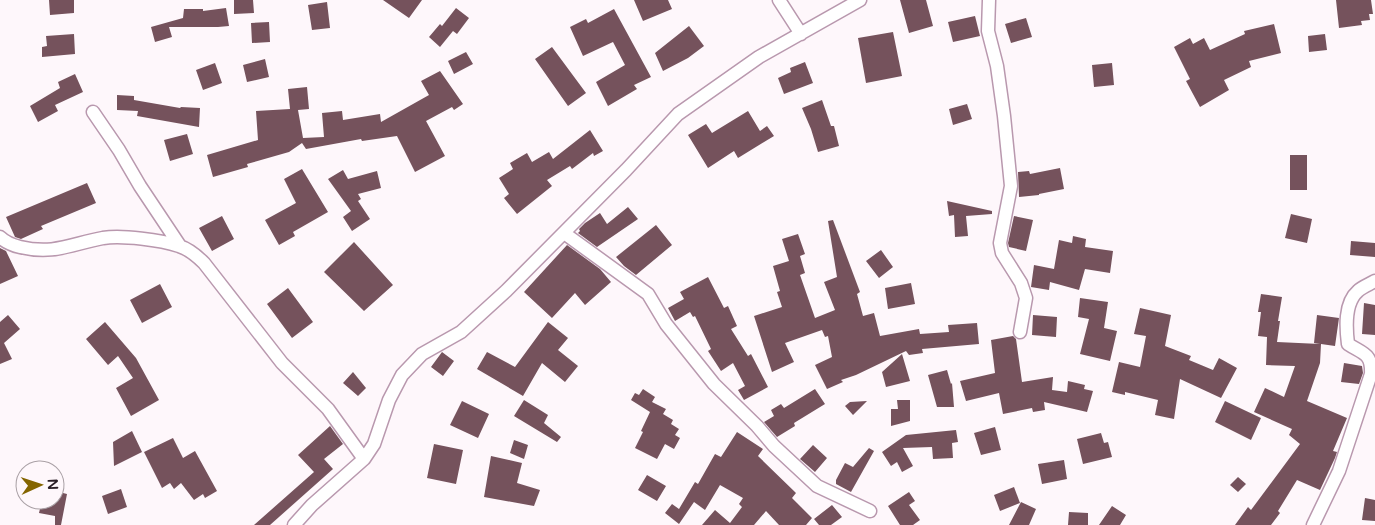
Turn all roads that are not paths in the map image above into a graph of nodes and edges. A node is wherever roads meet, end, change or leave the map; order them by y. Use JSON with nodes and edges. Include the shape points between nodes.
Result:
{"nodes":[{"id":1,"x":778,"y":0,"type":"edge"},
{"id":2,"x":860,"y":0,"type":"edge"},
{"id":3,"x":989,"y":0,"type":"edge"},
{"id":4,"x":800,"y":34,"type":"junction"},
{"id":5,"x":93,"y":112,"type":"dead end"},
{"id":6,"x":564,"y":233,"type":"junction"},
{"id":7,"x":0,"y":237,"type":"edge"},
{"id":8,"x":180,"y":246,"type":"junction"},
{"id":9,"x":1375,"y":281,"type":"edge"},
{"id":10,"x":1020,"y":332,"type":"dead end"},
{"id":11,"x":364,"y":459,"type":"junction"},
{"id":12,"x":870,"y":511,"type":"dead end"},
{"id":13,"x":294,"y":525,"type":"edge"},
{"id":14,"x":1313,"y":525,"type":"edge"}],
"edges":[{"from":1,"to":4,"type":"street"},
{"from":2,"to":4,"type":"street"},
{"from":3,"to":10,"type":"street","via":[[988,31],[997,66],[1011,186],[1000,243],[1026,298]]},
{"from":4,"to":6,"type":"street","via":[[760,57],[678,114]]},
{"from":5,"to":8,"type":"street"},
{"from":6,"to":11,"type":"street","via":[[461,332],[422,354],[402,375],[389,400],[374,444]]},
{"from":6,"to":12,"type":"street","via":[[648,294],[666,324],[714,384],[816,486]]},
{"from":7,"to":8,"type":"street","via":[[9,244],[48,251],[105,238],[140,239]]},
{"from":8,"to":11,"type":"street","via":[[204,263],[282,363],[328,409]]},
{"from":9,"to":14,"type":"street","via":[[1358,291],[1351,300],[1346,332],[1348,344],[1369,357],[1371,374],[1339,471]]},
{"from":11,"to":13,"type":"street"}]}
